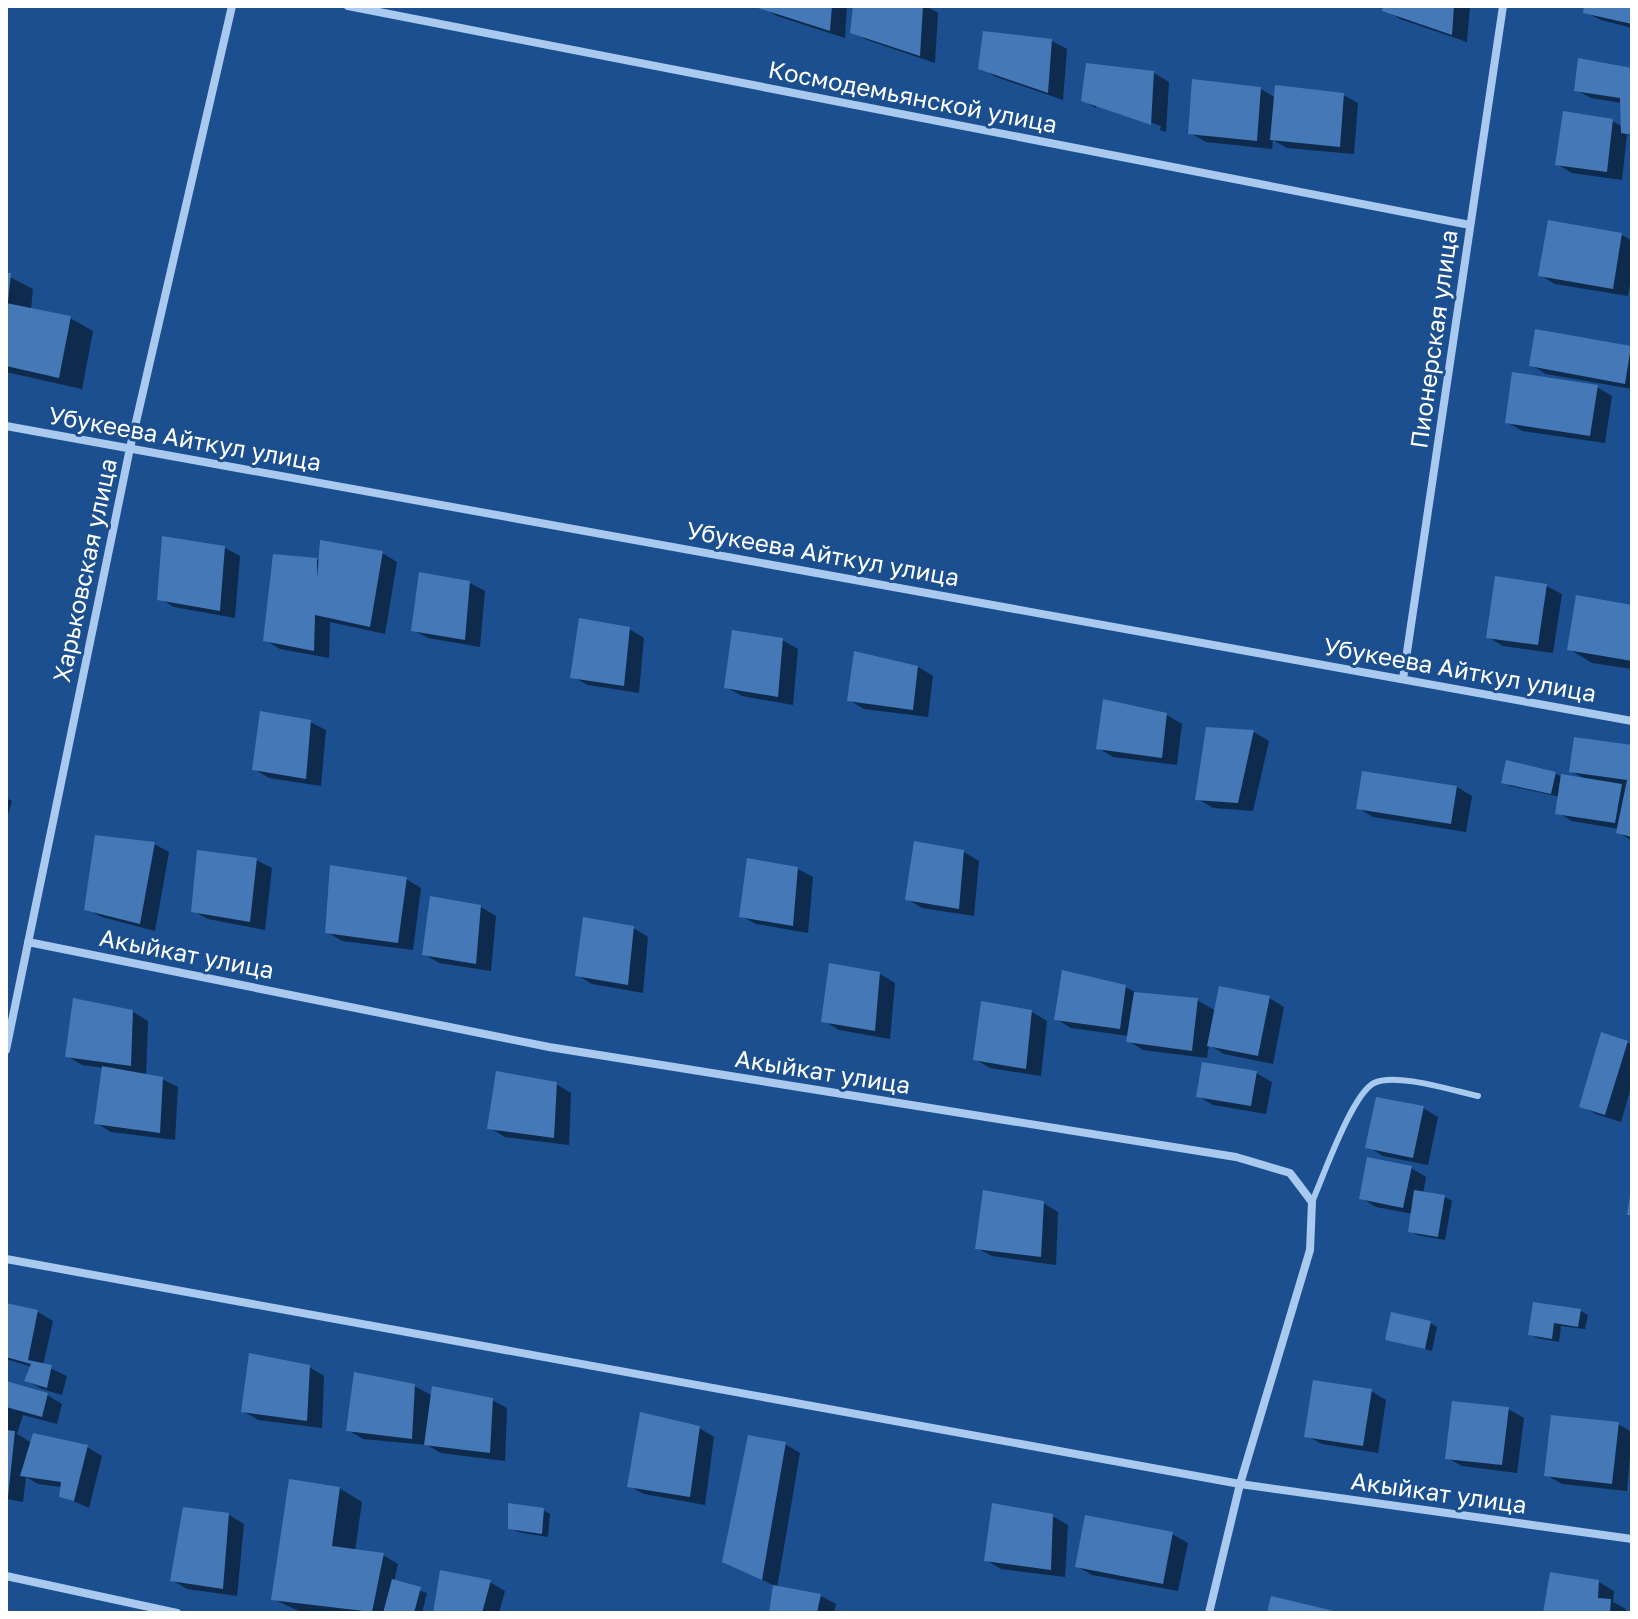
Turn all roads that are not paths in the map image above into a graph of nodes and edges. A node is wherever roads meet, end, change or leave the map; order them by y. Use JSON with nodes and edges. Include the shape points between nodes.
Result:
{"nodes":[{"id":1,"x":232,"y":6,"type":"edge"},
{"id":2,"x":348,"y":6,"type":"edge"},
{"id":3,"x":1503,"y":6,"type":"edge"},
{"id":4,"x":1470,"y":225,"type":"junction"},
{"id":5,"x":6,"y":426,"type":"edge"},
{"id":6,"x":130,"y":448,"type":"junction"},
{"id":7,"x":1403,"y":679,"type":"junction"},
{"id":8,"x":1632,"y":721,"type":"edge"},
{"id":9,"x":28,"y":942,"type":"junction"},
{"id":10,"x":6,"y":1050,"type":"edge"},
{"id":11,"x":1478,"y":1096,"type":"dead end"},
{"id":12,"x":1312,"y":1202,"type":"junction"},
{"id":13,"x":6,"y":1259,"type":"edge"},
{"id":14,"x":1240,"y":1484,"type":"junction"},
{"id":15,"x":1632,"y":1539,"type":"edge"},
{"id":16,"x":6,"y":1576,"type":"edge"},
{"id":17,"x":177,"y":1613,"type":"edge"},
{"id":18,"x":1209,"y":1613,"type":"edge"}],
"edges":[{"from":1,"to":6,"type":"street","name":"Харьковская улица"},
{"from":2,"to":4,"type":"street","name":"Космодемьянской улица"},
{"from":3,"to":4,"type":"street","name":"Пионерская улица"},
{"from":4,"to":7,"type":"street","name":"Пионерская улица"},
{"from":5,"to":6,"type":"street","name":"Убукеева Айткул улица"},
{"from":6,"to":7,"type":"street","name":"Убукеева Айткул улица"},
{"from":6,"to":9,"type":"street","name":"Харьковская улица"},
{"from":7,"to":8,"type":"street","name":"Убукеева Айткул улица"},
{"from":9,"to":10,"type":"street","name":"Харьковская улица"},
{"from":9,"to":12,"type":"street","name":"Акыйкат улица","via":[[549,1047],[1236,1157],[1290,1173]]},
{"from":11,"to":12,"type":"lane","via":[[1397,1079],[1376,1081],[1350,1114]]},
{"from":12,"to":14,"type":"street","via":[[1310,1250]]},
{"from":13,"to":14,"type":"street","name":"Акыйкат улица"},
{"from":14,"to":15,"type":"street","name":"Акыйкат улица"},
{"from":14,"to":18,"type":"street"},
{"from":16,"to":17,"type":"street"}]}
